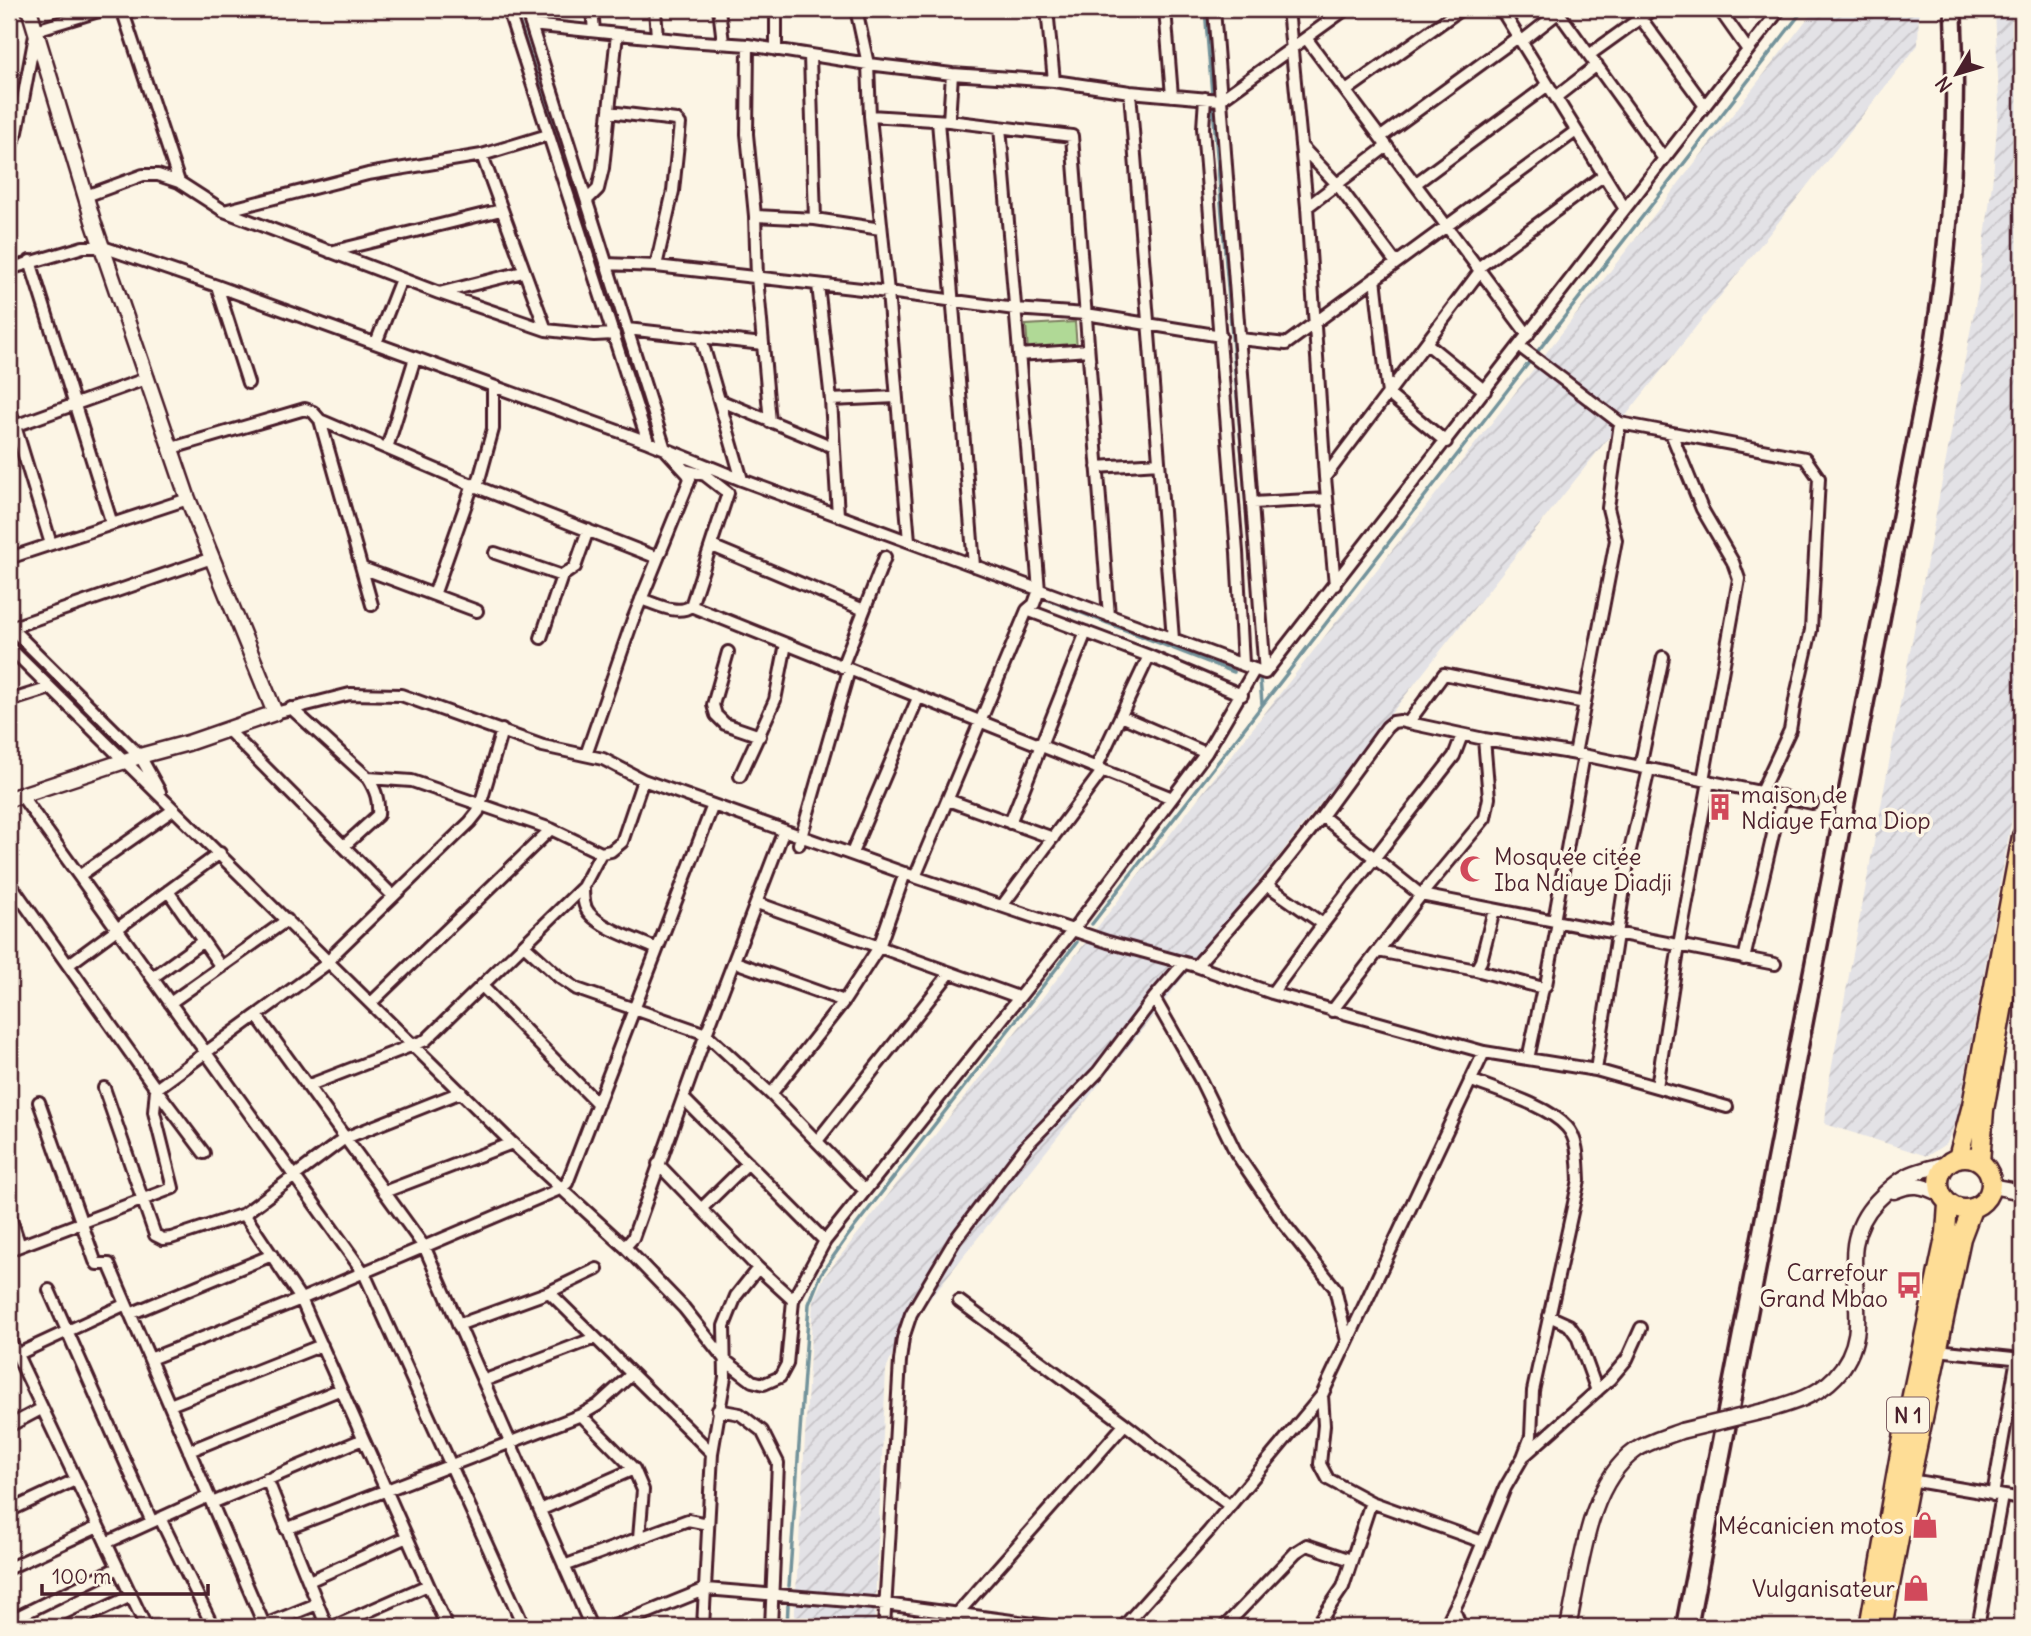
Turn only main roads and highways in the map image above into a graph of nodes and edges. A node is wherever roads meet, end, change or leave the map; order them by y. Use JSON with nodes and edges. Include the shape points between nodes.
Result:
{"nodes":[{"id":1,"x":2022,"y":836,"type":"edge"},
{"id":2,"x":2022,"y":900,"type":"edge"},
{"id":3,"x":1952,"y":1161,"type":"junction"},
{"id":4,"x":1980,"y":1162,"type":"junction"},
{"id":5,"x":1944,"y":1199,"type":"junction"},
{"id":6,"x":1972,"y":1209,"type":"junction"},
{"id":7,"x":1869,"y":1627,"type":"edge"},
{"id":8,"x":1882,"y":1627,"type":"edge"}],
"edges":[{"from":1,"to":3,"type":"highway","number":"N 1","via":[[1972,1105]]},
{"from":2,"to":4,"type":"highway","via":[[1983,1110]]},
{"from":3,"to":4,"type":"highway","via":[[1970,1157]]},
{"from":3,"to":5,"type":"highway","number":"N 1","via":[[1939,1178]]},
{"from":4,"to":6,"type":"highway","number":"N 1","via":[[1989,1173],[1991,1186],[1983,1202]]},
{"from":5,"to":6,"type":"highway","via":[[1959,1209]]},
{"from":5,"to":7,"type":"highway","number":"N 1","via":[[1946,1233]]},
{"from":6,"to":8,"type":"highway","number":"N 1","via":[[1961,1238]]}]}
